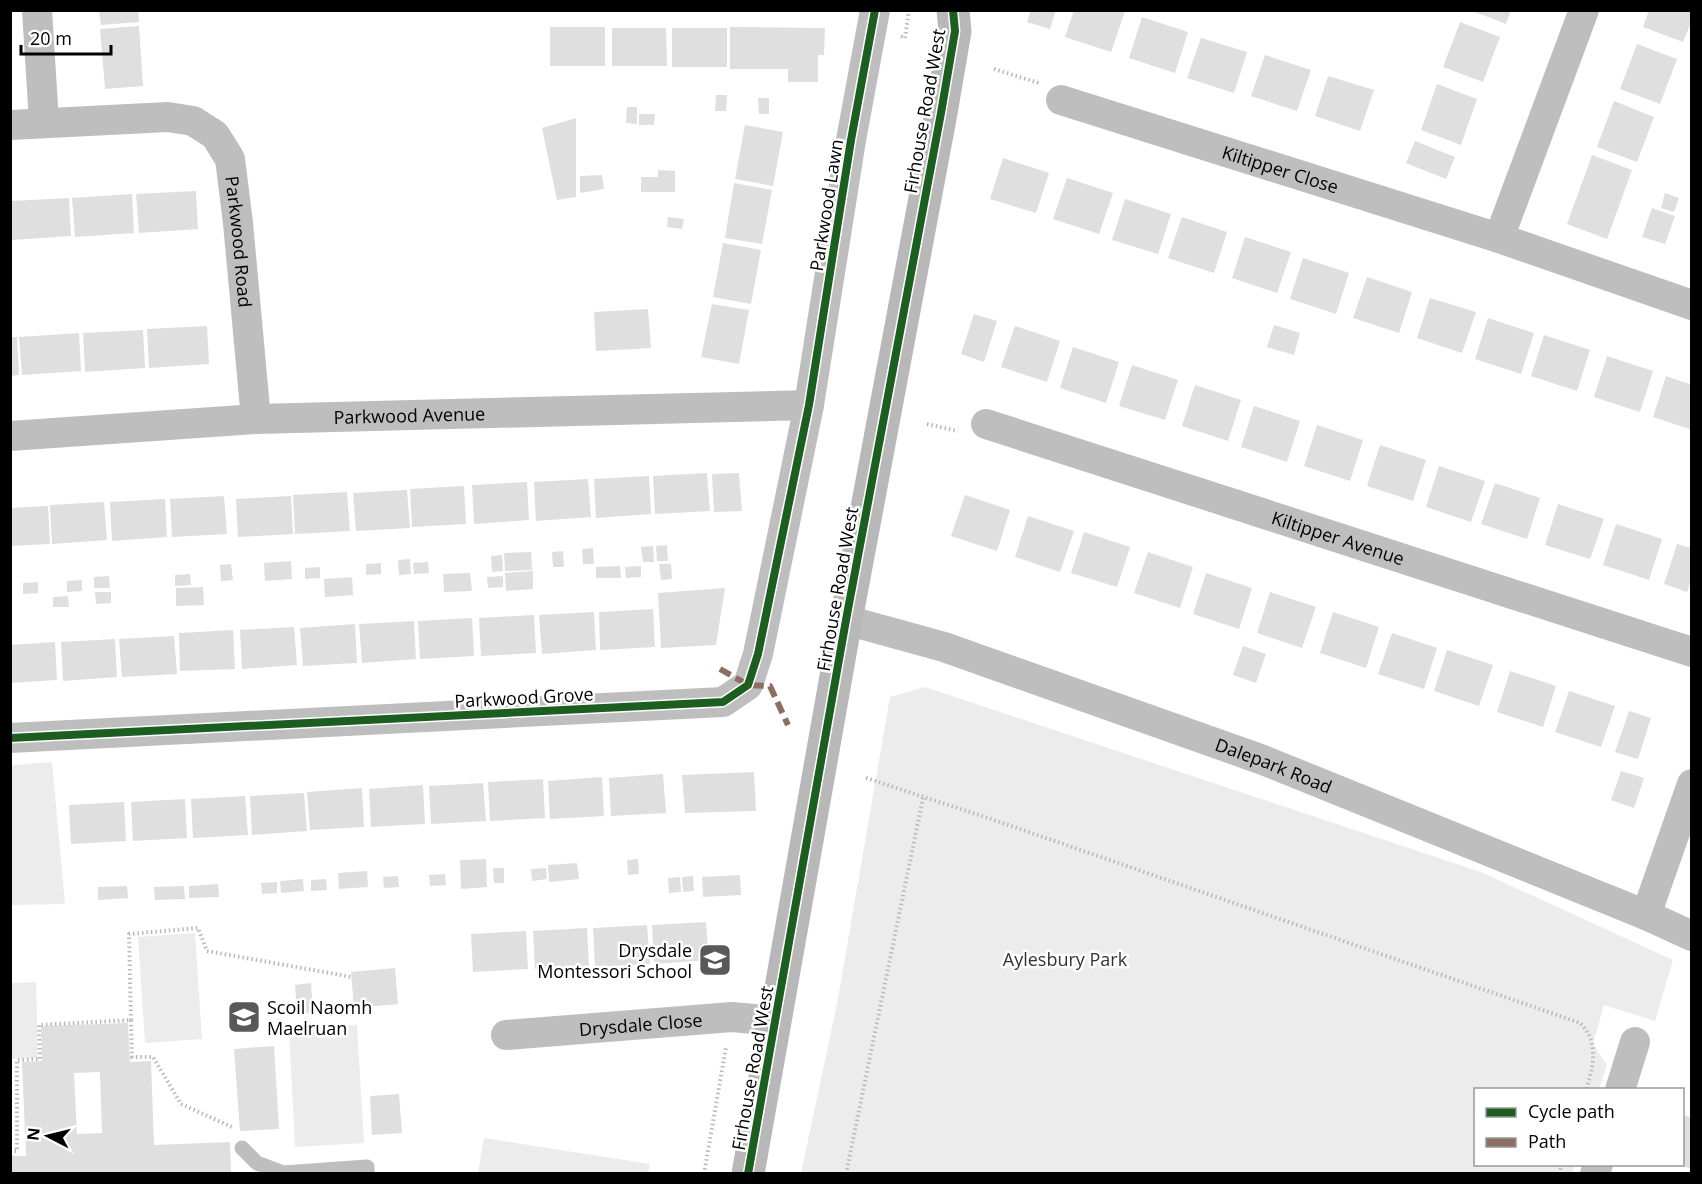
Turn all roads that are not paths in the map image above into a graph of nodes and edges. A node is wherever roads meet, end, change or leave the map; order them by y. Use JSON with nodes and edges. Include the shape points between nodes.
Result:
{"nodes":[{"id":1,"x":37,"y":10,"type":"edge"},
{"id":2,"x":875,"y":10,"type":"edge"},
{"id":3,"x":953,"y":10,"type":"edge"},
{"id":4,"x":1584,"y":10,"type":"edge"},
{"id":5,"x":1051,"y":92,"type":"road end"},
{"id":6,"x":44,"y":122,"type":"junction"},
{"id":7,"x":10,"y":124,"type":"edge"},
{"id":8,"x":1498,"y":238,"type":"junction"},
{"id":9,"x":1692,"y":305,"type":"edge"},
{"id":10,"x":808,"y":405,"type":"junction"},
{"id":11,"x":256,"y":419,"type":"junction"},
{"id":12,"x":974,"y":428,"type":"road end"},
{"id":13,"x":10,"y":436,"type":"edge"},
{"id":14,"x":846,"y":620,"type":"junction"},
{"id":15,"x":1692,"y":652,"type":"edge"},
{"id":16,"x":10,"y":738,"type":"edge"},
{"id":17,"x":1692,"y":784,"type":"edge"},
{"id":18,"x":1646,"y":915,"type":"junction"},
{"id":19,"x":1692,"y":936,"type":"edge"},
{"id":20,"x":776,"y":1021,"type":"junction"},
{"id":21,"x":506,"y":1035,"type":"dead end"},
{"id":22,"x":1635,"y":1042,"type":"dead end"},
{"id":23,"x":1620,"y":1088,"type":"edge"},
{"id":24,"x":239,"y":1143,"type":"road end"},
{"id":25,"x":367,"y":1173,"type":"edge"},
{"id":26,"x":748,"y":1173,"type":"edge"}],
"edges":[{"from":1,"to":6,"type":"street"},
{"from":2,"to":10,"type":"street","name":"Parkwood Lawn"},
{"from":3,"to":14,"type":"street","name":"Firhouse Road West","via":[[955,31],[941,113]]},
{"from":4,"to":8,"type":"street"},
{"from":5,"to":8,"type":"street","name":"Kiltipper Close"},
{"from":6,"to":7,"type":"street","name":"Parkwood Road"},
{"from":6,"to":11,"type":"street","name":"Parkwood Road","via":[[168,117],[193,121],[215,135],[230,159]]},
{"from":8,"to":9,"type":"street","name":"Kiltipper Close"},
{"from":10,"to":11,"type":"street","name":"Parkwood Avenue"},
{"from":10,"to":16,"type":"street","name":"Parkwood Grove","via":[[758,654],[748,685],[723,702]]},
{"from":11,"to":13,"type":"street","name":"Parkwood Avenue"},
{"from":12,"to":15,"type":"street","name":"Kiltipper Avenue"},
{"from":14,"to":18,"type":"street","name":"Dalepark Road","via":[[944,647],[1263,760]]},
{"from":14,"to":20,"type":"street","name":"Firhouse Road West"},
{"from":17,"to":18,"type":"street"},
{"from":18,"to":19,"type":"street","name":"Dalepark Road"},
{"from":20,"to":21,"type":"street","name":"Drysdale Close","via":[[732,1017]]},
{"from":20,"to":26,"type":"street","name":"Firhouse Road West"},
{"from":22,"to":23,"type":"street"},
{"from":24,"to":25,"type":"lane","via":[[257,1163],[283,1173],[367,1167]]}]}
